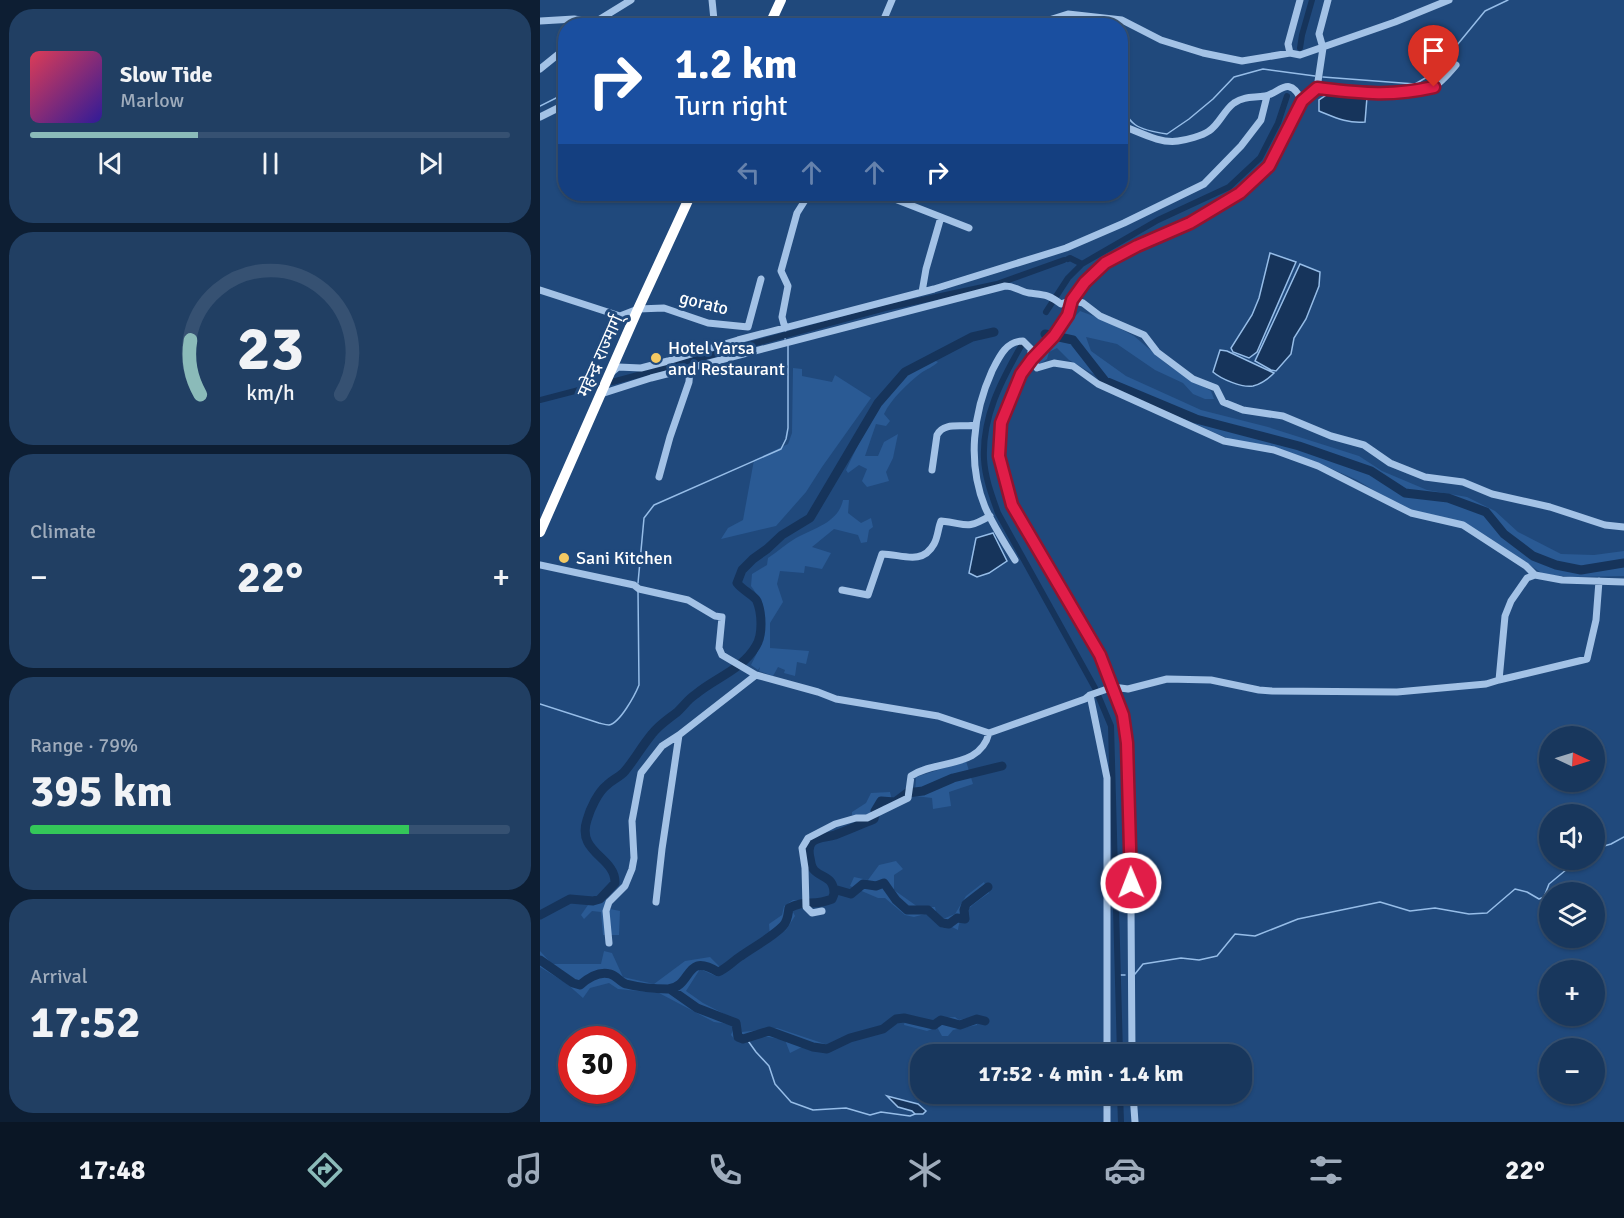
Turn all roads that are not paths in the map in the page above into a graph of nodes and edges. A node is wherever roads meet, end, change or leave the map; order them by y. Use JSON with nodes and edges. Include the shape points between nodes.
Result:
{"nodes":[{"id":1,"x":631,"y":0,"type":"edge"},
{"id":2,"x":712,"y":0,"type":"edge"},
{"id":3,"x":781,"y":0,"type":"edge"},
{"id":4,"x":892,"y":0,"type":"edge"},
{"id":5,"x":1300,"y":0,"type":"edge"},
{"id":6,"x":1328,"y":0,"type":"edge"},
{"id":7,"x":1449,"y":0,"type":"edge"},
{"id":8,"x":602,"y":18,"type":"edge"},
{"id":9,"x":714,"y":18,"type":"edge"},
{"id":10,"x":773,"y":18,"type":"edge"},
{"id":11,"x":884,"y":18,"type":"edge"},
{"id":12,"x":1055,"y":18,"type":"edge"},
{"id":13,"x":1104,"y":18,"type":"edge"},
{"id":14,"x":558,"y":20,"type":"edge"},
{"id":15,"x":540,"y":21,"type":"edge"},
{"id":16,"x":1128,"y":23,"type":"edge"},
{"id":17,"x":1323,"y":48,"type":"junction"},
{"id":18,"x":1290,"y":52,"type":"junction"},
{"id":19,"x":558,"y":54,"type":"edge"},
{"id":20,"x":1456,"y":65,"type":"dead end"},
{"id":21,"x":540,"y":69,"type":"edge"},
{"id":22,"x":1317,"y":88,"type":"junction"},
{"id":23,"x":1267,"y":96,"type":"junction"},
{"id":24,"x":1302,"y":101,"type":"junction"},
{"id":25,"x":558,"y":108,"type":"edge"},
{"id":26,"x":540,"y":117,"type":"edge"},
{"id":27,"x":1128,"y":128,"type":"edge"},
{"id":28,"x":689,"y":201,"type":"edge"},
{"id":29,"x":805,"y":201,"type":"edge"},
{"id":30,"x":900,"y":201,"type":"edge"},
{"id":31,"x":941,"y":217,"type":"junction"},
{"id":32,"x":969,"y":228,"type":"dead end"},
{"id":33,"x":761,"y":279,"type":"dead end"},
{"id":34,"x":540,"y":290,"type":"edge"},
{"id":35,"x":922,"y":292,"type":"junction"},
{"id":36,"x":1072,"y":300,"type":"junction"},
{"id":37,"x":638,"y":309,"type":"junction"},
{"id":38,"x":784,"y":328,"type":"junction"},
{"id":39,"x":1032,"y":359,"type":"junction"},
{"id":40,"x":690,"y":368,"type":"junction"},
{"id":41,"x":610,"y":374,"type":"junction"},
{"id":42,"x":601,"y":394,"type":"junction"},
{"id":43,"x":976,"y":425,"type":"junction"},
{"id":44,"x":932,"y":470,"type":"dead end"},
{"id":45,"x":659,"y":477,"type":"dead end"},
{"id":46,"x":990,"y":516,"type":"junction"},
{"id":47,"x":1624,"y":526,"type":"edge"},
{"id":48,"x":540,"y":532,"type":"edge"},
{"id":49,"x":1015,"y":560,"type":"dead end"},
{"id":50,"x":540,"y":565,"type":"edge"},
{"id":51,"x":1535,"y":575,"type":"junction"},
{"id":52,"x":1599,"y":581,"type":"junction"},
{"id":53,"x":1624,"y":582,"type":"edge"},
{"id":54,"x":842,"y":590,"type":"dead end"},
{"id":55,"x":756,"y":675,"type":"junction"},
{"id":56,"x":1499,"y":680,"type":"junction"},
{"id":57,"x":1111,"y":688,"type":"junction"},
{"id":58,"x":1093,"y":694,"type":"junction"},
{"id":59,"x":990,"y":733,"type":"junction"},
{"id":60,"x":679,"y":735,"type":"junction"},
{"id":61,"x":656,"y":902,"type":"dead end"},
{"id":62,"x":822,"y":911,"type":"dead end"},
{"id":63,"x":609,"y":943,"type":"dead end"},
{"id":64,"x":1107,"y":1044,"type":"edge"},
{"id":65,"x":1132,"y":1044,"type":"edge"},
{"id":66,"x":1107,"y":1104,"type":"edge"},
{"id":67,"x":1133,"y":1104,"type":"edge"},
{"id":68,"x":1107,"y":1122,"type":"edge"},
{"id":69,"x":1135,"y":1122,"type":"edge"}],
"edges":[{"from":1,"to":8,"type":"street"},
{"from":2,"to":9,"type":"street"},
{"from":3,"to":10,"type":"highway"},
{"from":4,"to":11,"type":"street"},
{"from":5,"to":18,"type":"street","via":[[1288,44]]},
{"from":6,"to":17,"type":"street","via":[[1319,34]]},
{"from":7,"to":17,"type":"street"},
{"from":12,"to":13,"type":"street","via":[[1068,14]]},
{"from":14,"to":15,"type":"street"},
{"from":16,"to":18,"type":"street","via":[[1161,40],[1242,61]]},
{"from":17,"to":18,"type":"street","via":[[1300,55]]},
{"from":17,"to":22,"type":"street"},
{"from":19,"to":21,"type":"street"},
{"from":20,"to":22,"type":"street","via":[[1434,87],[1406,93]]},
{"from":22,"to":24,"type":"street"},
{"from":23,"to":24,"type":"street","via":[[1284,87],[1292,88]]},
{"from":23,"to":27,"type":"street","via":[[1246,96],[1232,104],[1210,131],[1178,141],[1157,139]]},
{"from":23,"to":35,"type":"street","via":[[1261,120],[1204,184],[1066,248]]},
{"from":24,"to":36,"type":"street","via":[[1269,166],[1240,193],[1190,223],[1105,263]]},
{"from":25,"to":26,"type":"street"},
{"from":28,"to":37,"type":"highway","name":"महेन्द्र राज्मार्ग्"},
{"from":29,"to":38,"type":"street","via":[[797,213],[781,271],[788,286],[782,317]]},
{"from":30,"to":31,"type":"street"},
{"from":31,"to":32,"type":"street"},
{"from":31,"to":35,"type":"street"},
{"from":33,"to":37,"type":"street","name":"gorato","via":[[748,327],[708,322],[664,308]]},
{"from":34,"to":37,"type":"street","via":[[620,316]]},
{"from":35,"to":38,"type":"street"},
{"from":36,"to":39,"type":"street","via":[[1068,315],[1054,336]]},
{"from":36,"to":40,"type":"street","via":[[1061,304],[1051,296],[1005,286]]},
{"from":36,"to":47,"type":"street","via":[[1144,335],[1175,366],[1216,388],[1223,402],[1243,410],[1283,416],[1364,445],[1390,463],[1425,477],[1463,482],[1492,494],[1605,525]]},
{"from":37,"to":41,"type":"highway","name":"महेन्द्र राज्मार्ग्"},
{"from":38,"to":41,"type":"street","via":[[641,368],[618,367]]},
{"from":39,"to":43,"type":"street","via":[[1031,349],[1023,341],[1014,341],[1004,350],[989,379]]},
{"from":39,"to":51,"type":"street","via":[[1037,368],[1054,363],[1073,366],[1098,384],[1224,441],[1274,450],[1318,466],[1411,513],[1463,525]]},
{"from":39,"to":57,"type":"street","via":[[1021,374],[1001,423],[999,456],[1003,475],[1012,505],[1100,655]]},
{"from":40,"to":42,"type":"street"},
{"from":40,"to":45,"type":"street"},
{"from":41,"to":42,"type":"highway","name":"महेन्द्र राज्मार्ग्"},
{"from":42,"to":48,"type":"highway","name":"महेन्द्र राज्मार्ग्"},
{"from":43,"to":44,"type":"street","via":[[940,430]]},
{"from":43,"to":46,"type":"street","via":[[977,478]]},
{"from":46,"to":49,"type":"street"},
{"from":46,"to":54,"type":"street","via":[[972,525],[941,521],[935,543],[921,557],[882,554],[868,595]]},
{"from":50,"to":55,"type":"street","via":[[688,600],[722,617],[722,655]]},
{"from":51,"to":52,"type":"street"},
{"from":51,"to":56,"type":"street","via":[[1527,578],[1505,616]]},
{"from":52,"to":53,"type":"street"},
{"from":52,"to":56,"type":"street","via":[[1587,659]]},
{"from":55,"to":59,"type":"street","via":[[836,699],[938,716]]},
{"from":55,"to":60,"type":"street"},
{"from":56,"to":57,"type":"street","via":[[1397,692],[1259,690],[1189,679]]},
{"from":57,"to":58,"type":"street"},
{"from":57,"to":65,"type":"street","via":[[1123,715],[1127,743]]},
{"from":58,"to":59,"type":"street"},
{"from":58,"to":64,"type":"street","via":[[1107,778]]},
{"from":59,"to":62,"type":"street","via":[[978,753],[915,774],[910,780],[910,793],[892,807],[867,818],[842,821],[808,838],[802,848],[806,902],[808,911]]},
{"from":60,"to":61,"type":"street"},
{"from":60,"to":63,"type":"street","via":[[662,746],[641,773],[632,821],[632,869],[606,911]]},
{"from":66,"to":68,"type":"street"},
{"from":67,"to":69,"type":"street"}]}
